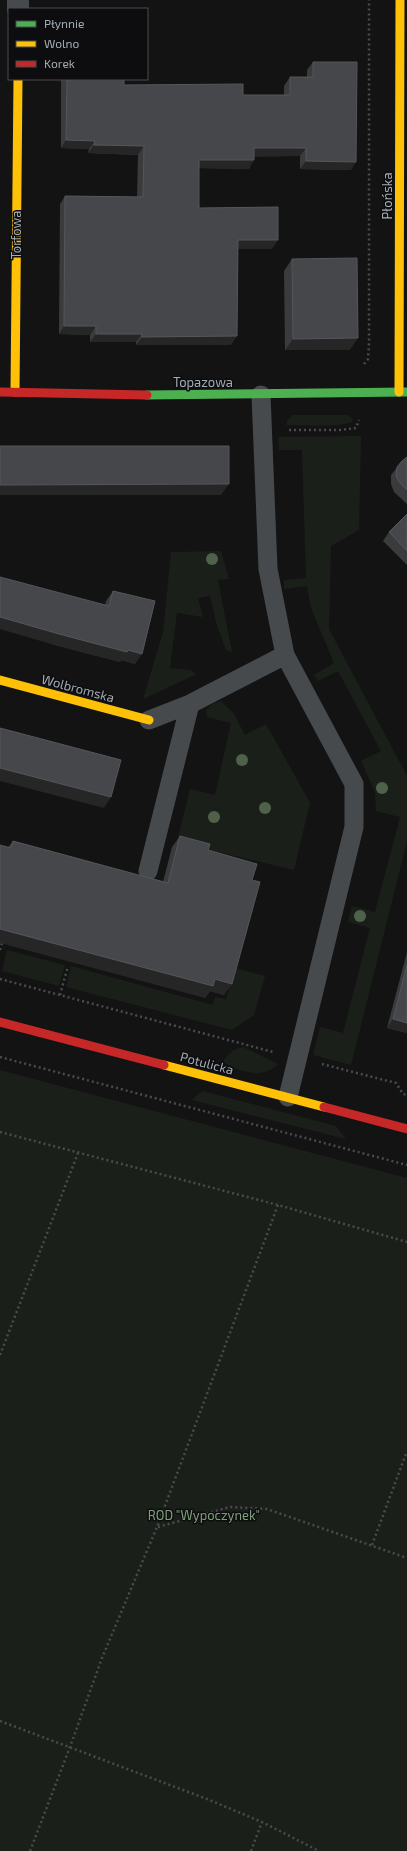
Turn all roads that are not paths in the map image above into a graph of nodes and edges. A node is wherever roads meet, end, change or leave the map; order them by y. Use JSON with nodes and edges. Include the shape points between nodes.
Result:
{"nodes":[{"id":1,"x":400,"y":0,"type":"edge"},
{"id":2,"x":18,"y":80,"type":"edge"},
{"id":3,"x":0,"y":392,"type":"edge"},
{"id":4,"x":15,"y":392,"type":"junction"},
{"id":5,"x":403,"y":392,"type":"edge"},
{"id":6,"x":261,"y":395,"type":"junction"},
{"id":7,"x":285,"y":655,"type":"junction"},
{"id":8,"x":0,"y":680,"type":"edge"},
{"id":9,"x":190,"y":704,"type":"junction"},
{"id":10,"x":149,"y":720,"type":"joint"},
{"id":11,"x":148,"y":871,"type":"dead end"},
{"id":12,"x":0,"y":1022,"type":"edge"},
{"id":13,"x":288,"y":1097,"type":"junction"},
{"id":14,"x":407,"y":1130,"type":"edge"}],
"edges":[{"from":1,"to":5,"type":"street","name":"Płońska"},
{"from":2,"to":4,"type":"street","name":"Torfowa"},
{"from":3,"to":4,"type":"street","name":"Topazowa"},
{"from":4,"to":6,"type":"street","name":"Topazowa"},
{"from":5,"to":6,"type":"street","name":"Topazowa"},
{"from":6,"to":7,"type":"lane","via":[[268,569]]},
{"from":7,"to":9,"type":"lane"},
{"from":7,"to":13,"type":"lane","via":[[354,784],[354,828]]},
{"from":8,"to":10,"type":"street","name":"Wolbromska"},
{"from":9,"to":10,"type":"lane"},
{"from":9,"to":11,"type":"lane"},
{"from":12,"to":13,"type":"street","name":"Potulicka"},
{"from":13,"to":14,"type":"street","name":"Potulicka"}]}
